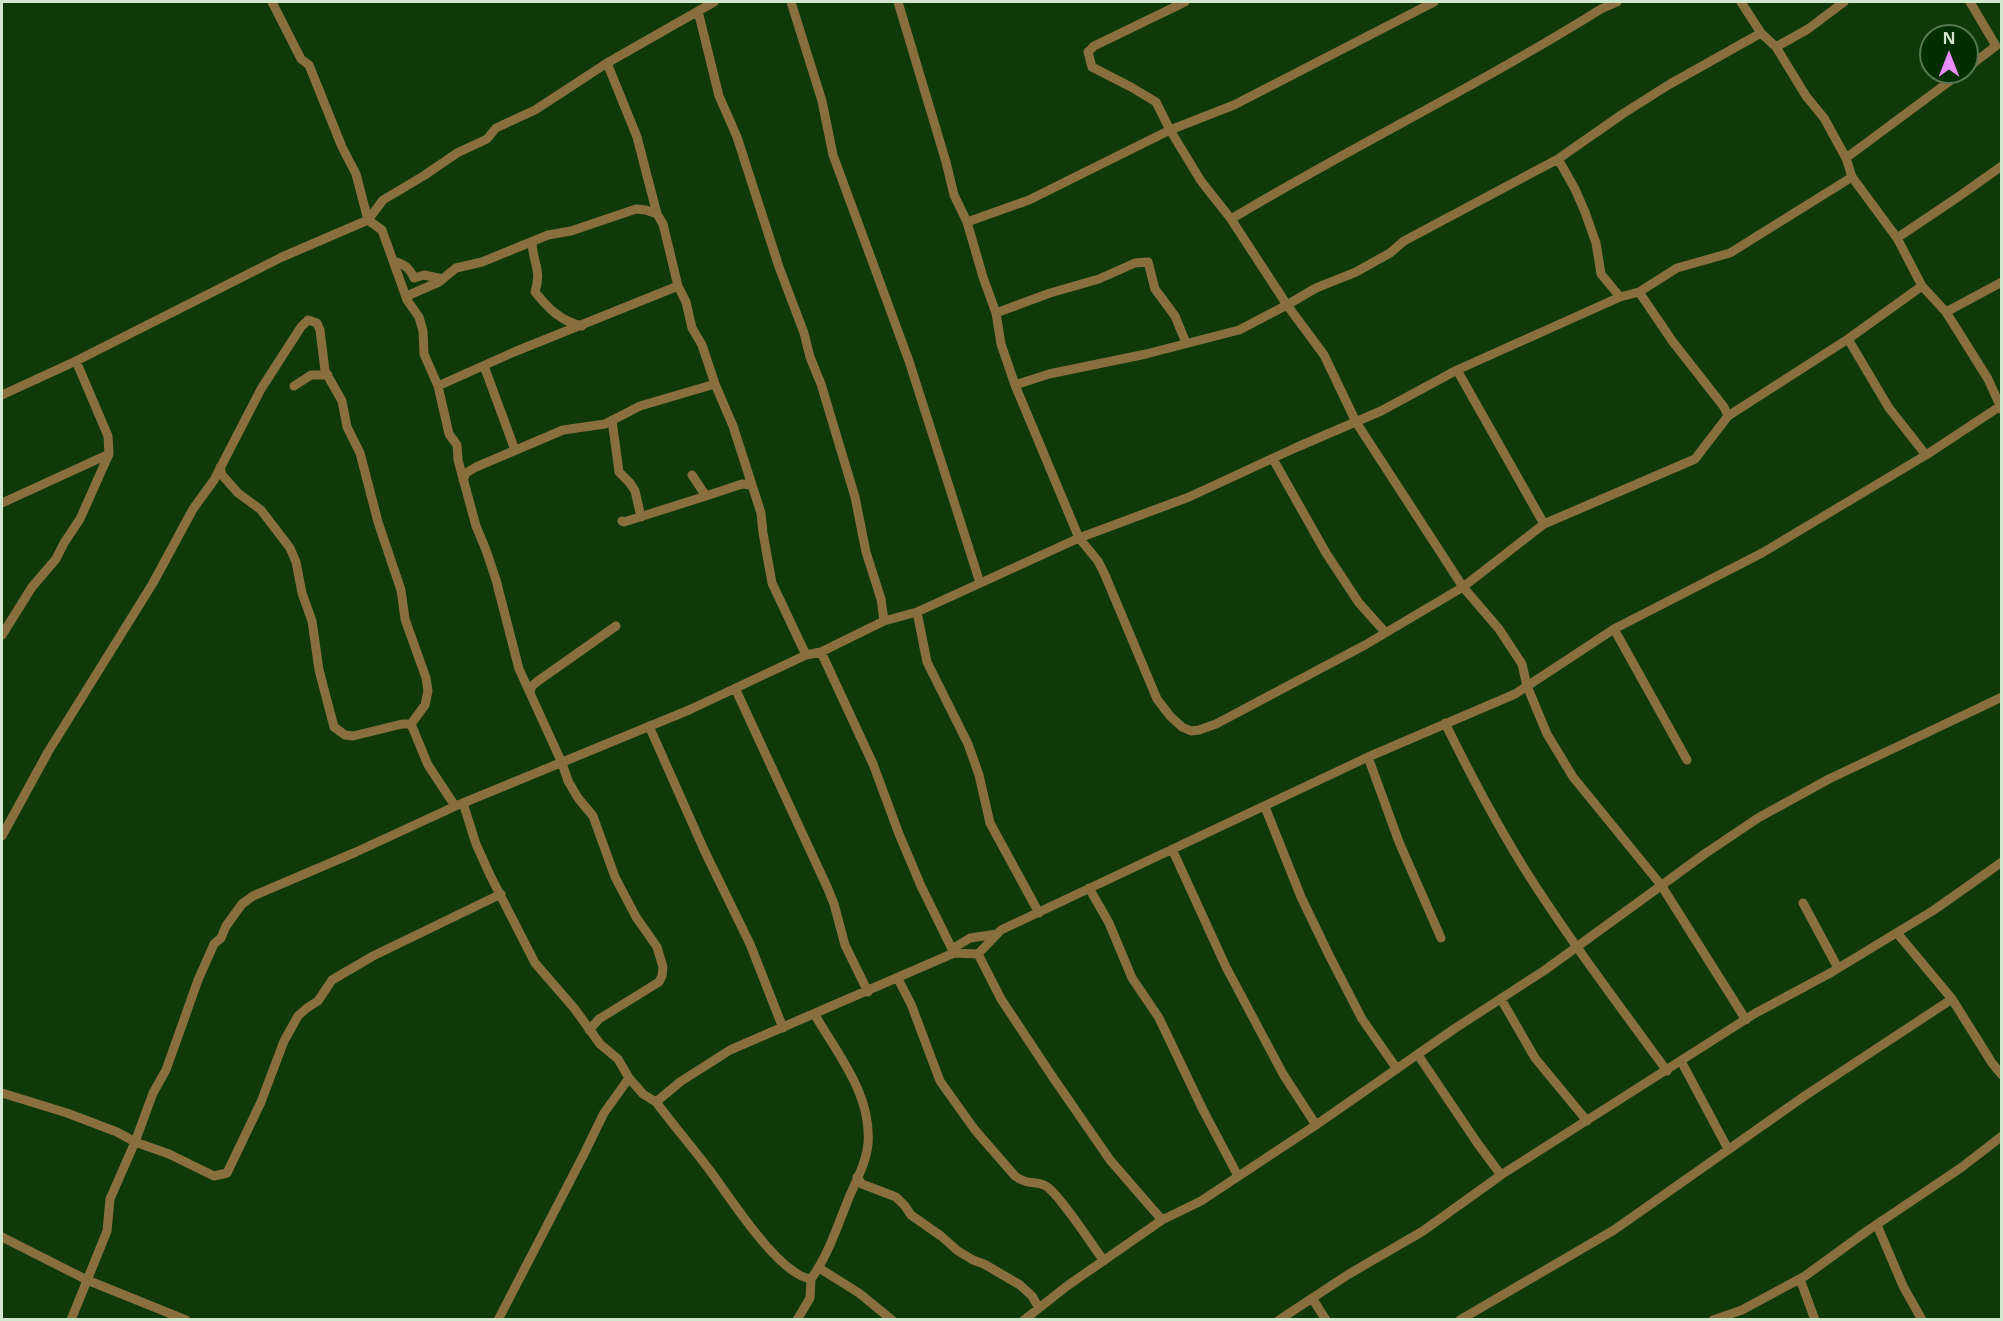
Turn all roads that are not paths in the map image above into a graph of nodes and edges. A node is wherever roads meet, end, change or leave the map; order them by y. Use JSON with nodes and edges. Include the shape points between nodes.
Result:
{"nodes":[{"id":1,"x":272,"y":2,"type":"edge"},
{"id":2,"x":714,"y":2,"type":"edge"},
{"id":3,"x":791,"y":2,"type":"edge"},
{"id":4,"x":898,"y":2,"type":"edge"},
{"id":5,"x":1185,"y":2,"type":"edge"},
{"id":6,"x":1434,"y":2,"type":"edge"},
{"id":7,"x":1617,"y":2,"type":"edge"},
{"id":8,"x":1741,"y":2,"type":"edge"},
{"id":9,"x":1844,"y":2,"type":"edge"},
{"id":10,"x":1970,"y":2,"type":"edge"},
{"id":11,"x":698,"y":11,"type":"junction"},
{"id":12,"x":1761,"y":33,"type":"junction"},
{"id":13,"x":1776,"y":47,"type":"junction"},
{"id":14,"x":1979,"y":59,"type":"edge"},
{"id":15,"x":607,"y":63,"type":"junction"},
{"id":16,"x":1946,"y":84,"type":"edge"},
{"id":17,"x":1170,"y":130,"type":"junction"},
{"id":18,"x":1846,"y":158,"type":"junction"},
{"id":19,"x":1558,"y":159,"type":"junction"},
{"id":20,"x":2001,"y":166,"type":"edge"},
{"id":21,"x":1852,"y":177,"type":"junction"},
{"id":22,"x":657,"y":214,"type":"junction"},
{"id":23,"x":1231,"y":219,"type":"junction"},
{"id":24,"x":368,"y":220,"type":"junction"},
{"id":25,"x":967,"y":222,"type":"junction"},
{"id":26,"x":1896,"y":238,"type":"junction"},
{"id":27,"x":532,"y":243,"type":"junction"},
{"id":28,"x":393,"y":261,"type":"junction"},
{"id":29,"x":443,"y":279,"type":"junction"},
{"id":30,"x":2001,"y":282,"type":"edge"},
{"id":31,"x":678,"y":286,"type":"junction"},
{"id":32,"x":1922,"y":286,"type":"junction"},
{"id":33,"x":1639,"y":292,"type":"junction"},
{"id":34,"x":1620,"y":297,"type":"junction"},
{"id":35,"x":407,"y":300,"type":"junction"},
{"id":36,"x":1287,"y":305,"type":"junction"},
{"id":37,"x":1947,"y":312,"type":"junction"},
{"id":38,"x":996,"y":313,"type":"junction"},
{"id":39,"x":582,"y":326,"type":"junction"},
{"id":40,"x":1848,"y":339,"type":"junction"},
{"id":41,"x":1186,"y":343,"type":"junction"},
{"id":42,"x":76,"y":361,"type":"junction"},
{"id":43,"x":484,"y":366,"type":"junction"},
{"id":44,"x":1456,"y":370,"type":"junction"},
{"id":45,"x":328,"y":375,"type":"junction"},
{"id":46,"x":715,"y":384,"type":"junction"},
{"id":47,"x":1015,"y":385,"type":"junction"},
{"id":48,"x":294,"y":386,"type":"dead end"},
{"id":49,"x":438,"y":386,"type":"junction"},
{"id":50,"x":2,"y":395,"type":"edge"},
{"id":51,"x":2001,"y":407,"type":"edge"},
{"id":52,"x":1728,"y":416,"type":"junction"},
{"id":53,"x":612,"y":420,"type":"junction"},
{"id":54,"x":1356,"y":422,"type":"junction"},
{"id":55,"x":515,"y":450,"type":"junction"},
{"id":56,"x":109,"y":454,"type":"junction"},
{"id":57,"x":1926,"y":455,"type":"junction"},
{"id":58,"x":1273,"y":459,"type":"junction"},
{"id":59,"x":220,"y":467,"type":"junction"},
{"id":60,"x":692,"y":475,"type":"dead end"},
{"id":61,"x":463,"y":480,"type":"junction"},
{"id":62,"x":752,"y":485,"type":"junction"},
{"id":63,"x":706,"y":496,"type":"junction"},
{"id":64,"x":2,"y":503,"type":"edge"},
{"id":65,"x":641,"y":517,"type":"junction"},
{"id":66,"x":622,"y":520,"type":"dead end"},
{"id":67,"x":1544,"y":524,"type":"junction"},
{"id":68,"x":1079,"y":538,"type":"junction"},
{"id":69,"x":980,"y":583,"type":"junction"},
{"id":70,"x":1463,"y":587,"type":"junction"},
{"id":71,"x":916,"y":612,"type":"junction"},
{"id":72,"x":884,"y":621,"type":"junction"},
{"id":73,"x":616,"y":626,"type":"dead end"},
{"id":74,"x":1614,"y":629,"type":"junction"},
{"id":75,"x":1385,"y":632,"type":"junction"},
{"id":76,"x":2,"y":635,"type":"edge"},
{"id":77,"x":821,"y":652,"type":"junction"},
{"id":78,"x":806,"y":655,"type":"junction"},
{"id":79,"x":1527,"y":686,"type":"junction"},
{"id":80,"x":735,"y":688,"type":"junction"},
{"id":81,"x":530,"y":692,"type":"junction"},
{"id":82,"x":2001,"y":697,"type":"edge"},
{"id":83,"x":1445,"y":723,"type":"junction"},
{"id":84,"x":411,"y":724,"type":"junction"},
{"id":85,"x":649,"y":726,"type":"junction"},
{"id":86,"x":1368,"y":757,"type":"junction"},
{"id":87,"x":1687,"y":760,"type":"dead end"},
{"id":88,"x":562,"y":763,"type":"junction"},
{"id":89,"x":459,"y":805,"type":"junction"},
{"id":90,"x":1265,"y":807,"type":"junction"},
{"id":91,"x":2,"y":836,"type":"edge"},
{"id":92,"x":1172,"y":849,"type":"junction"},
{"id":93,"x":2001,"y":862,"type":"edge"},
{"id":94,"x":1661,"y":885,"type":"junction"},
{"id":95,"x":1089,"y":888,"type":"junction"},
{"id":96,"x":501,"y":894,"type":"junction"},
{"id":97,"x":1803,"y":903,"type":"dead end"},
{"id":98,"x":1039,"y":914,"type":"junction"},
{"id":99,"x":1897,"y":933,"type":"junction"},
{"id":100,"x":997,"y":934,"type":"junction"},
{"id":101,"x":1441,"y":938,"type":"dead end"},
{"id":102,"x":1578,"y":947,"type":"junction"},
{"id":103,"x":953,"y":951,"type":"junction"},
{"id":104,"x":978,"y":954,"type":"junction"},
{"id":105,"x":1838,"y":968,"type":"junction"},
{"id":106,"x":898,"y":979,"type":"junction"},
{"id":107,"x":868,"y":992,"type":"junction"},
{"id":108,"x":1501,"y":999,"type":"junction"},
{"id":109,"x":1952,"y":999,"type":"junction"},
{"id":110,"x":815,"y":1015,"type":"junction"},
{"id":111,"x":1746,"y":1020,"type":"junction"},
{"id":112,"x":783,"y":1028,"type":"junction"},
{"id":113,"x":589,"y":1030,"type":"junction"},
{"id":114,"x":1418,"y":1055,"type":"junction"},
{"id":115,"x":1681,"y":1061,"type":"junction"},
{"id":116,"x":1397,"y":1069,"type":"junction"},
{"id":117,"x":1667,"y":1071,"type":"junction"},
{"id":118,"x":2001,"y":1075,"type":"edge"},
{"id":119,"x":629,"y":1078,"type":"junction"},
{"id":120,"x":2,"y":1093,"type":"edge"},
{"id":121,"x":656,"y":1102,"type":"junction"},
{"id":122,"x":1587,"y":1121,"type":"junction"},
{"id":123,"x":1316,"y":1125,"type":"junction"},
{"id":124,"x":2001,"y":1136,"type":"edge"},
{"id":125,"x":135,"y":1142,"type":"junction"},
{"id":126,"x":1728,"y":1149,"type":"junction"},
{"id":127,"x":1502,"y":1175,"type":"junction"},
{"id":128,"x":1238,"y":1176,"type":"junction"},
{"id":129,"x":857,"y":1178,"type":"junction"},
{"id":130,"x":1162,"y":1220,"type":"junction"},
{"id":131,"x":1877,"y":1225,"type":"junction"},
{"id":132,"x":2,"y":1237,"type":"edge"},
{"id":133,"x":1104,"y":1261,"type":"junction"},
{"id":134,"x":819,"y":1268,"type":"junction"},
{"id":135,"x":811,"y":1279,"type":"junction"},
{"id":136,"x":1800,"y":1279,"type":"junction"},
{"id":137,"x":87,"y":1280,"type":"junction"},
{"id":138,"x":1312,"y":1298,"type":"junction"},
{"id":139,"x":1039,"y":1308,"type":"junction"},
{"id":140,"x":71,"y":1320,"type":"edge"},
{"id":141,"x":186,"y":1320,"type":"edge"},
{"id":142,"x":498,"y":1320,"type":"edge"},
{"id":143,"x":797,"y":1320,"type":"edge"},
{"id":144,"x":892,"y":1320,"type":"edge"},
{"id":145,"x":1024,"y":1320,"type":"edge"},
{"id":146,"x":1279,"y":1320,"type":"edge"},
{"id":147,"x":1326,"y":1320,"type":"edge"},
{"id":148,"x":1460,"y":1320,"type":"edge"},
{"id":149,"x":1713,"y":1320,"type":"edge"},
{"id":150,"x":1815,"y":1320,"type":"edge"},
{"id":151,"x":1922,"y":1320,"type":"edge"}],
"edges":[{"from":1,"to":24,"type":"street","via":[[301,59],[309,65],[356,174]]},
{"from":2,"to":11,"type":"street"},
{"from":3,"to":69,"type":"street","via":[[822,100],[833,155],[909,361]]},
{"from":4,"to":25,"type":"street","via":[[954,195]]},
{"from":5,"to":17,"type":"street","via":[[1088,52],[1092,67],[1156,102]]},
{"from":6,"to":17,"type":"street","via":[[1234,105]]},
{"from":7,"to":23,"type":"street"},
{"from":8,"to":12,"type":"street"},
{"from":9,"to":13,"type":"street"},
{"from":10,"to":14,"type":"street","via":[[1996,46]]},
{"from":11,"to":15,"type":"street"},
{"from":11,"to":72,"type":"street","via":[[719,96],[737,137],[821,384],[855,497]]},
{"from":12,"to":13,"type":"street"},
{"from":12,"to":19,"type":"street","via":[[1624,112]]},
{"from":13,"to":18,"type":"street","via":[[1824,117]]},
{"from":15,"to":22,"type":"street","via":[[637,137]]},
{"from":15,"to":24,"type":"street","via":[[383,200]]},
{"from":16,"to":18,"type":"street"},
{"from":17,"to":23,"type":"street","via":[[1201,181]]},
{"from":17,"to":25,"type":"street","via":[[1029,200]]},
{"from":18,"to":21,"type":"street"},
{"from":19,"to":34,"type":"street","via":[[1585,212],[1601,274]]},
{"from":19,"to":36,"type":"street","via":[[1404,241],[1356,272]]},
{"from":20,"to":26,"type":"street"},
{"from":21,"to":26,"type":"street"},
{"from":21,"to":33,"type":"street","via":[[1730,253],[1677,268]]},
{"from":22,"to":27,"type":"street","via":[[636,209]]},
{"from":22,"to":31,"type":"street"},
{"from":23,"to":36,"type":"street"},
{"from":24,"to":28,"type":"street","via":[[382,230]]},
{"from":24,"to":42,"type":"street","via":[[272,262]]},
{"from":25,"to":38,"type":"street"},
{"from":26,"to":32,"type":"street"},
{"from":27,"to":29,"type":"street","via":[[456,268]]},
{"from":27,"to":39,"type":"street","via":[[539,274],[535,292],[549,310]]},
{"from":28,"to":29,"type":"street","via":[[406,265],[414,278],[424,275]]},
{"from":28,"to":35,"type":"street"},
{"from":29,"to":35,"type":"street","via":[[409,295]]},
{"from":30,"to":37,"type":"street"},
{"from":31,"to":39,"type":"street"},
{"from":31,"to":46,"type":"street"},
{"from":32,"to":37,"type":"street"},
{"from":32,"to":40,"type":"street"},
{"from":33,"to":34,"type":"street"},
{"from":33,"to":52,"type":"street"},
{"from":34,"to":44,"type":"street"},
{"from":35,"to":49,"type":"street","via":[[419,317],[424,354]]},
{"from":36,"to":41,"type":"street","via":[[1239,330]]},
{"from":36,"to":54,"type":"street","via":[[1324,356]]},
{"from":37,"to":51,"type":"street"},
{"from":38,"to":41,"type":"street","via":[[1135,263],[1148,262],[1155,289],[1175,316]]},
{"from":38,"to":47,"type":"street","via":[[1001,344]]},
{"from":39,"to":43,"type":"street"},
{"from":40,"to":52,"type":"street"},
{"from":40,"to":57,"type":"street","via":[[1889,408]]},
{"from":41,"to":47,"type":"street"},
{"from":42,"to":50,"type":"street"},
{"from":42,"to":56,"type":"street","via":[[108,436]]},
{"from":43,"to":49,"type":"street"},
{"from":43,"to":55,"type":"street"},
{"from":44,"to":54,"type":"street"},
{"from":44,"to":67,"type":"street"},
{"from":45,"to":48,"type":"street","via":[[311,375]]},
{"from":45,"to":59,"type":"street","via":[[320,330],[317,323],[308,320],[261,389]]},
{"from":45,"to":84,"type":"street","via":[[342,401],[347,427],[360,453],[401,590],[405,619],[426,678],[425,705]]},
{"from":46,"to":53,"type":"street","via":[[640,406]]},
{"from":46,"to":62,"type":"street","via":[[734,426]]},
{"from":47,"to":68,"type":"street"},
{"from":49,"to":61,"type":"street","via":[[449,434],[457,445]]},
{"from":51,"to":57,"type":"street"},
{"from":52,"to":67,"type":"street","via":[[1695,459]]},
{"from":53,"to":55,"type":"street","via":[[598,426],[563,430]]},
{"from":53,"to":65,"type":"street","via":[[619,472],[630,483]]},
{"from":54,"to":58,"type":"street"},
{"from":54,"to":70,"type":"street"},
{"from":55,"to":61,"type":"street","via":[[476,467]]},
{"from":56,"to":64,"type":"street"},
{"from":56,"to":76,"type":"street","via":[[80,519]]},
{"from":57,"to":74,"type":"street","via":[[1762,553]]},
{"from":58,"to":68,"type":"street","via":[[1189,497]]},
{"from":58,"to":75,"type":"street","via":[[1326,553],[1359,603]]},
{"from":59,"to":84,"type":"street","via":[[222,475],[261,510],[290,548],[312,621],[318,670],[334,727],[353,736]]},
{"from":59,"to":91,"type":"street","via":[[48,752]]},
{"from":60,"to":63,"type":"street"},
{"from":61,"to":81,"type":"street","via":[[496,580],[519,669]]},
{"from":62,"to":63,"type":"street","via":[[742,484]]},
{"from":62,"to":78,"type":"street","via":[[761,513],[772,583]]},
{"from":63,"to":65,"type":"street"},
{"from":65,"to":66,"type":"street"},
{"from":67,"to":70,"type":"street"},
{"from":68,"to":69,"type":"street"},
{"from":68,"to":75,"type":"street","via":[[1105,575],[1157,699],[1170,717],[1191,731],[1216,724]]},
{"from":69,"to":71,"type":"street"},
{"from":70,"to":75,"type":"street"},
{"from":70,"to":79,"type":"street","via":[[1499,629],[1522,664]]},
{"from":71,"to":72,"type":"street"},
{"from":71,"to":98,"type":"street","via":[[927,662],[968,744],[990,823]]},
{"from":72,"to":77,"type":"street"},
{"from":73,"to":81,"type":"street","via":[[544,676]]},
{"from":74,"to":79,"type":"street"},
{"from":74,"to":87,"type":"street"},
{"from":77,"to":78,"type":"street"},
{"from":77,"to":103,"type":"street"},
{"from":78,"to":80,"type":"street"},
{"from":79,"to":83,"type":"street"},
{"from":79,"to":94,"type":"street","via":[[1547,734],[1573,777]]},
{"from":80,"to":85,"type":"street"},
{"from":80,"to":107,"type":"street","via":[[828,889],[845,945]]},
{"from":81,"to":88,"type":"street"},
{"from":82,"to":94,"type":"street","via":[[1768,812]]},
{"from":83,"to":86,"type":"street"},
{"from":83,"to":102,"type":"street","via":[[1524,868]]},
{"from":84,"to":89,"type":"street","via":[[428,765]]},
{"from":85,"to":88,"type":"street"},
{"from":85,"to":112,"type":"street","via":[[747,936]]},
{"from":86,"to":90,"type":"street"},
{"from":86,"to":101,"type":"street","via":[[1399,842]]},
{"from":88,"to":89,"type":"street"},
{"from":88,"to":113,"type":"street","via":[[573,790],[593,816],[615,877],[636,917],[654,940],[663,967],[659,982],[598,1019]]},
{"from":89,"to":96,"type":"street"},
{"from":89,"to":125,"type":"street","via":[[242,904],[214,944]]},
{"from":90,"to":92,"type":"street"},
{"from":90,"to":116,"type":"street","via":[[1329,956],[1362,1019]]},
{"from":92,"to":95,"type":"street"},
{"from":92,"to":123,"type":"street","via":[[1226,967],[1283,1074]]},
{"from":93,"to":99,"type":"street"},
{"from":94,"to":102,"type":"street"},
{"from":94,"to":111,"type":"street"},
{"from":95,"to":98,"type":"street"},
{"from":95,"to":128,"type":"street","via":[[1132,978],[1159,1018]]},
{"from":96,"to":113,"type":"street","via":[[535,963]]},
{"from":96,"to":125,"type":"street","via":[[332,980],[318,1001],[298,1016],[284,1041],[261,1102],[227,1173],[214,1176]]},
{"from":97,"to":105,"type":"street"},
{"from":98,"to":100,"type":"street"},
{"from":99,"to":105,"type":"street"},
{"from":99,"to":109,"type":"street"},
{"from":100,"to":103,"type":"street","via":[[970,938]]},
{"from":100,"to":104,"type":"street"},
{"from":102,"to":108,"type":"street"},
{"from":102,"to":117,"type":"street"},
{"from":103,"to":104,"type":"street"},
{"from":103,"to":106,"type":"street"},
{"from":104,"to":130,"type":"street","via":[[1001,999],[1110,1160]]},
{"from":105,"to":111,"type":"street"},
{"from":106,"to":107,"type":"street"},
{"from":106,"to":133,"type":"street","via":[[940,1081],[975,1130],[1022,1181],[1040,1184],[1054,1192]]},
{"from":107,"to":110,"type":"street"},
{"from":108,"to":114,"type":"street"},
{"from":108,"to":122,"type":"street","via":[[1535,1058]]},
{"from":109,"to":118,"type":"street"},
{"from":109,"to":126,"type":"street"},
{"from":110,"to":112,"type":"street"},
{"from":110,"to":129,"type":"street","via":[[847,1065],[862,1100],[868,1144]]},
{"from":111,"to":115,"type":"street"},
{"from":112,"to":121,"type":"street","via":[[730,1050]]},
{"from":113,"to":119,"type":"street","via":[[618,1059]]},
{"from":114,"to":116,"type":"street"},
{"from":114,"to":127,"type":"street"},
{"from":115,"to":117,"type":"street"},
{"from":115,"to":126,"type":"street"},
{"from":116,"to":123,"type":"street"},
{"from":117,"to":122,"type":"street"},
{"from":119,"to":121,"type":"street"},
{"from":119,"to":142,"type":"street","via":[[604,1113]]},
{"from":120,"to":125,"type":"street","via":[[67,1113]]},
{"from":121,"to":135,"type":"street","via":[[767,1247],[796,1273]]},
{"from":122,"to":127,"type":"street"},
{"from":123,"to":128,"type":"street"},
{"from":124,"to":131,"type":"street"},
{"from":125,"to":137,"type":"street","via":[[110,1199],[106,1231]]},
{"from":126,"to":148,"type":"street","via":[[1614,1230]]},
{"from":127,"to":138,"type":"street","via":[[1424,1231]]},
{"from":128,"to":130,"type":"street","via":[[1201,1201]]},
{"from":129,"to":134,"type":"street"},
{"from":129,"to":139,"type":"street","via":[[862,1184],[896,1197],[911,1215],[958,1251],[1020,1285]]},
{"from":130,"to":133,"type":"street"},
{"from":131,"to":136,"type":"street"},
{"from":131,"to":151,"type":"street"},
{"from":132,"to":137,"type":"street"},
{"from":133,"to":139,"type":"street"},
{"from":134,"to":135,"type":"street"},
{"from":134,"to":144,"type":"street"},
{"from":135,"to":143,"type":"street","via":[[810,1298]]},
{"from":136,"to":149,"type":"street","via":[[1742,1310]]},
{"from":136,"to":150,"type":"street"},
{"from":137,"to":140,"type":"street"},
{"from":137,"to":141,"type":"street"},
{"from":138,"to":146,"type":"street"},
{"from":138,"to":147,"type":"street"},
{"from":139,"to":145,"type":"street"}]}
